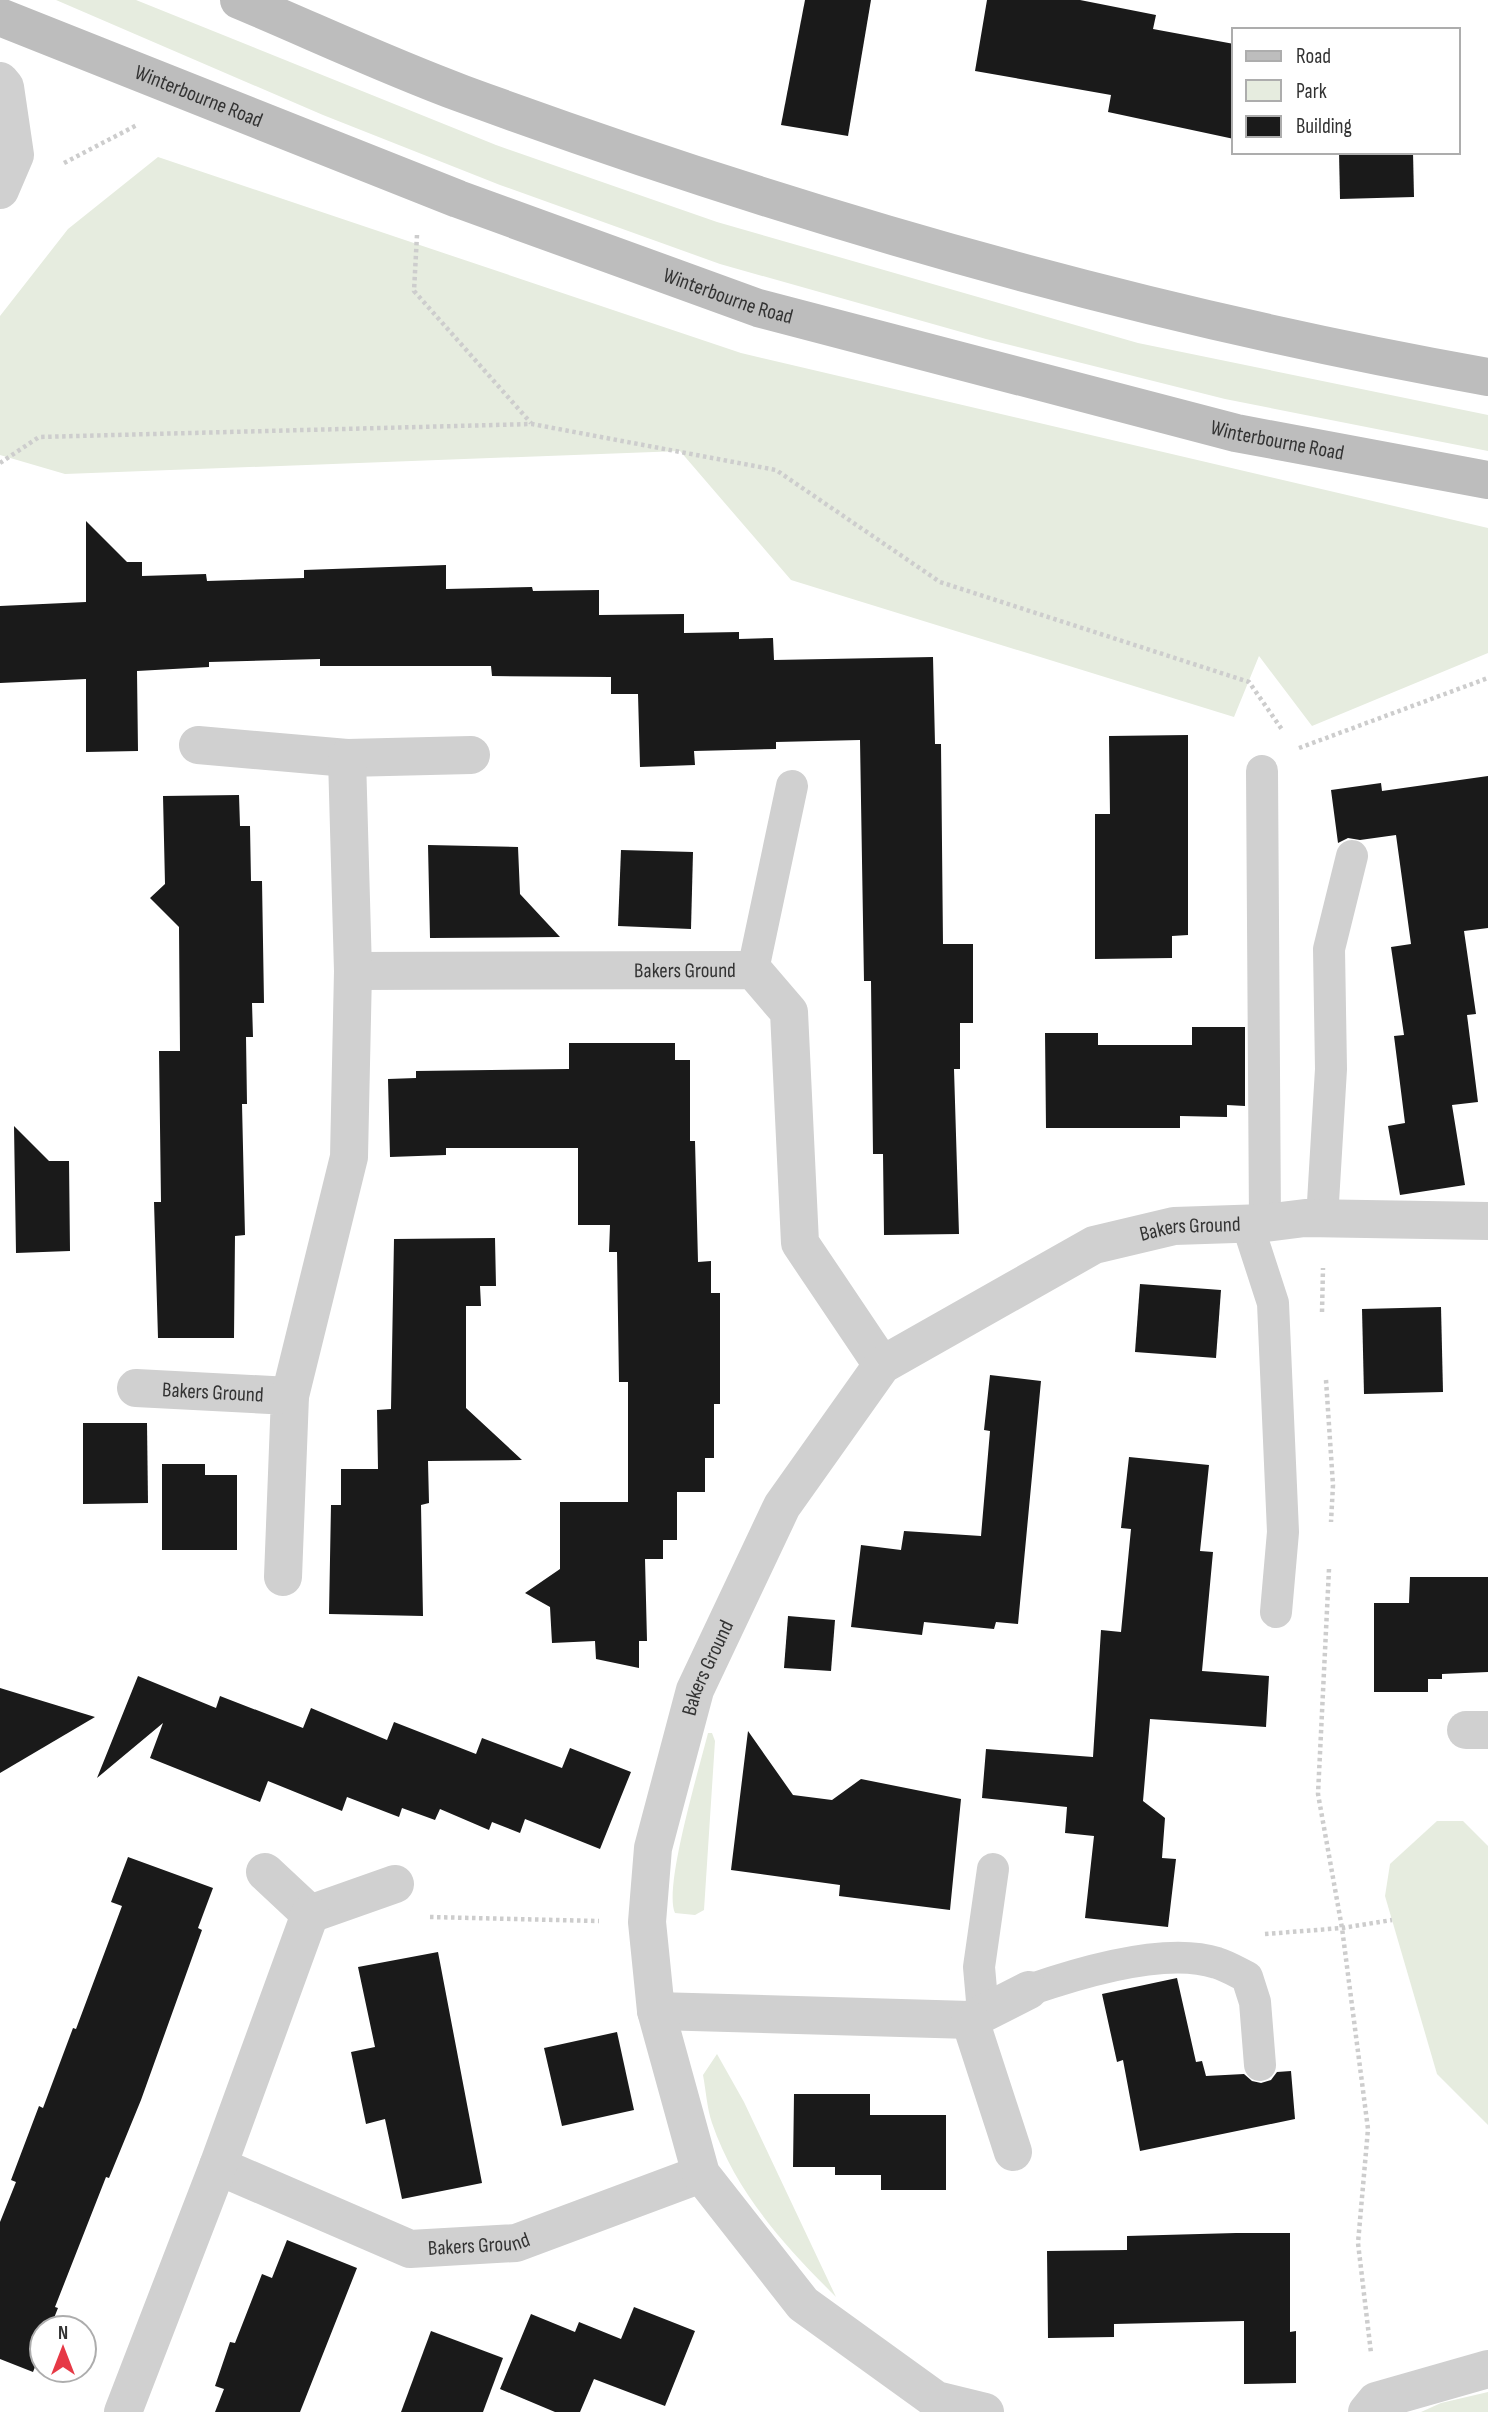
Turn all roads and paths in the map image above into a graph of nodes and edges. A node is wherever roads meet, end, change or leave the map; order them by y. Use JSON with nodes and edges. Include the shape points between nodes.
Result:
{"nodes":[{"id":1,"x":239,"y":0,"type":"edge"},
{"id":2,"x":0,"y":16,"type":"edge"},
{"id":3,"x":0,"y":82,"type":"edge"},
{"id":4,"x":142,"y":122,"type":"dead end"},
{"id":5,"x":15,"y":155,"type":"junction"},
{"id":6,"x":0,"y":190,"type":"edge"},
{"id":7,"x":418,"y":228,"type":"dead end"},
{"id":8,"x":1488,"y":377,"type":"edge"},
{"id":9,"x":532,"y":424,"type":"junction"},
{"id":10,"x":0,"y":463,"type":"edge"},
{"id":11,"x":1488,"y":480,"type":"edge"},
{"id":12,"x":1488,"y":678,"type":"edge"},
{"id":13,"x":1288,"y":738,"type":"dead end"},
{"id":14,"x":198,"y":744,"type":"dead end"},
{"id":15,"x":1296,"y":749,"type":"dead end"},
{"id":16,"x":471,"y":755,"type":"dead end"},
{"id":17,"x":346,"y":758,"type":"junction"},
{"id":18,"x":1262,"y":771,"type":"dead end"},
{"id":19,"x":792,"y":786,"type":"dead end"},
{"id":20,"x":1352,"y":856,"type":"dead end"},
{"id":21,"x":753,"y":970,"type":"junction"},
{"id":22,"x":354,"y":971,"type":"junction"},
{"id":23,"x":1322,"y":1219,"type":"junction"},
{"id":24,"x":1488,"y":1221,"type":"edge"},
{"id":25,"x":1256,"y":1223,"type":"junction"},
{"id":26,"x":882,"y":1365,"type":"junction"},
{"id":27,"x":136,"y":1388,"type":"dead end"},
{"id":28,"x":290,"y":1396,"type":"junction"},
{"id":29,"x":283,"y":1577,"type":"dead end"},
{"id":30,"x":1276,"y":1612,"type":"dead end"},
{"id":31,"x":993,"y":1869,"type":"dead end"},
{"id":32,"x":265,"y":1872,"type":"dead end"},
{"id":33,"x":395,"y":1884,"type":"dead end"},
{"id":34,"x":310,"y":1914,"type":"junction"},
{"id":35,"x":418,"y":1917,"type":"dead end"},
{"id":36,"x":647,"y":1922,"type":"junction"},
{"id":37,"x":1029,"y":1990,"type":"joint"},
{"id":38,"x":656,"y":2011,"type":"junction"},
{"id":39,"x":977,"y":2016,"type":"junction"},
{"id":40,"x":1261,"y":2065,"type":"dead end"},
{"id":41,"x":1013,"y":2152,"type":"dead end"},
{"id":42,"x":218,"y":2166,"type":"junction"},
{"id":43,"x":701,"y":2174,"type":"junction"},
{"id":44,"x":1488,"y":2369,"type":"edge"},
{"id":45,"x":932,"y":2406,"type":"edge"},
{"id":46,"x":123,"y":2412,"type":"edge"},
{"id":47,"x":985,"y":2412,"type":"edge"},
{"id":48,"x":1367,"y":2412,"type":"edge"}],
"edges":[{"from":1,"to":8,"type":"main road","via":[[460,93],[781,204],[1191,317]]},
{"from":2,"to":11,"type":"main road","name":"Winterbourne Road","via":[[458,199],[758,308],[1236,433]]},
{"from":3,"to":5,"type":"street","via":[[5,87]]},
{"from":4,"to":5,"type":"path","via":[[47,172]]},
{"from":5,"to":6,"type":"street"},
{"from":7,"to":9,"type":"path","via":[[414,291]]},
{"from":9,"to":10,"type":"path","via":[[39,437]]},
{"from":9,"to":13,"type":"path","via":[[776,470],[940,582],[1250,682]]},
{"from":12,"to":15,"type":"path"},
{"from":14,"to":17,"type":"street"},
{"from":16,"to":17,"type":"street"},
{"from":17,"to":22,"type":"street","name":"Bakers Ground"},
{"from":18,"to":25,"type":"lane"},
{"from":19,"to":21,"type":"lane"},
{"from":20,"to":23,"type":"lane","via":[[1329,949],[1331,1069]]},
{"from":21,"to":22,"type":"street","name":"Bakers Ground"},
{"from":21,"to":26,"type":"street","name":"Bakers Ground","via":[[789,1012],[800,1243]]},
{"from":22,"to":28,"type":"street","name":"Bakers Ground","via":[[349,1157]]},
{"from":23,"to":24,"type":"street","name":"Bakers Ground"},
{"from":23,"to":25,"type":"street","name":"Bakers Ground"},
{"from":25,"to":26,"type":"street","name":"Bakers Ground","via":[[1174,1226],[1094,1245]]},
{"from":25,"to":30,"type":"lane","via":[[1273,1303],[1283,1532]]},
{"from":26,"to":36,"type":"street","name":"Bakers Ground","via":[[782,1506],[695,1690],[653,1848]]},
{"from":27,"to":28,"type":"street","name":"Bakers Ground"},
{"from":28,"to":29,"type":"street","name":"Bakers Ground"},
{"from":31,"to":39,"type":"lane"},
{"from":32,"to":34,"type":"street"},
{"from":33,"to":34,"type":"street"},
{"from":34,"to":42,"type":"street"},
{"from":35,"to":36,"type":"path"},
{"from":36,"to":38,"type":"street","name":"Bakers Ground"},
{"from":37,"to":39,"type":"street"},
{"from":37,"to":40,"type":"lane","via":[[1086,1970],[1162,1958],[1216,1962],[1247,1977],[1255,2002]]},
{"from":38,"to":39,"type":"street"},
{"from":38,"to":43,"type":"street","name":"Bakers Ground"},
{"from":39,"to":41,"type":"street"},
{"from":42,"to":43,"type":"street","name":"Bakers Ground","via":[[410,2249],[516,2243]]},
{"from":42,"to":46,"type":"street"},
{"from":43,"to":45,"type":"street","name":"Bakers Ground","via":[[803,2304]]},
{"from":44,"to":48,"type":"street","via":[[1376,2401]]},
{"from":45,"to":47,"type":"street","name":"Bakers Ground"}]}
